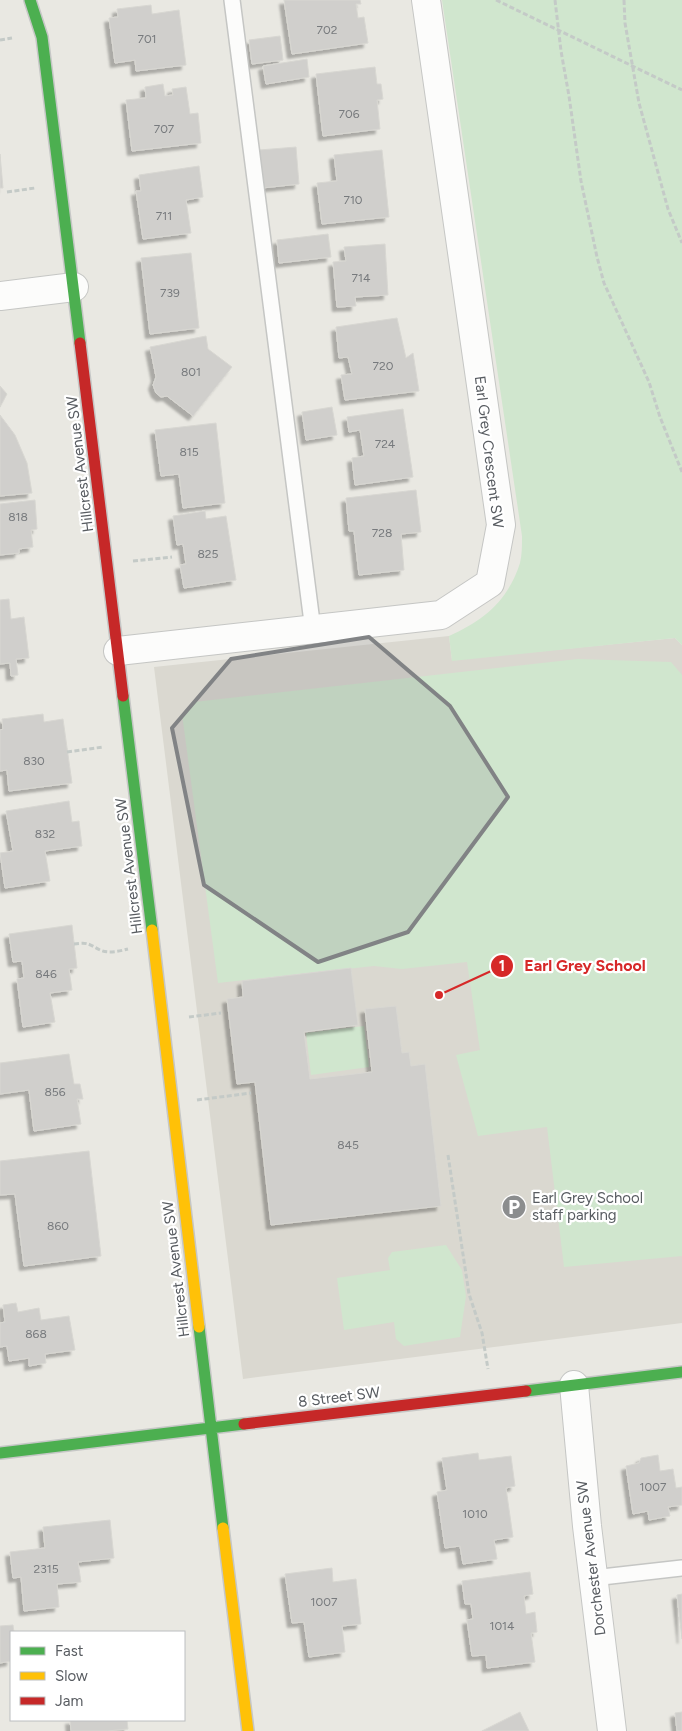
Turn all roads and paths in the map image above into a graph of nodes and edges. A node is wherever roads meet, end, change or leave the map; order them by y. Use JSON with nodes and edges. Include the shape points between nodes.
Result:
{"nodes":[{"id":1,"x":30,"y":0,"type":"edge"},
{"id":2,"x":232,"y":0,"type":"edge"},
{"id":3,"x":426,"y":0,"type":"edge"},
{"id":4,"x":496,"y":0,"type":"edge"},
{"id":5,"x":555,"y":0,"type":"edge"},
{"id":6,"x":624,"y":0,"type":"edge"},
{"id":7,"x":559,"y":30,"type":"junction"},
{"id":8,"x":12,"y":38,"type":"dead end"},
{"id":9,"x":0,"y":40,"type":"edge"},
{"id":10,"x":632,"y":65,"type":"junction"},
{"id":11,"x":682,"y":90,"type":"edge"},
{"id":12,"x":41,"y":187,"type":"dead end"},
{"id":13,"x":7,"y":192,"type":"dead end"},
{"id":14,"x":682,"y":243,"type":"edge"},
{"id":15,"x":74,"y":287,"type":"junction"},
{"id":16,"x":0,"y":296,"type":"edge"},
{"id":17,"x":682,"y":472,"type":"edge"},
{"id":18,"x":172,"y":557,"type":"dead end"},
{"id":19,"x":126,"y":562,"type":"dead end"},
{"id":20,"x":313,"y":630,"type":"junction"},
{"id":21,"x":118,"y":652,"type":"junction"},
{"id":22,"x":106,"y":747,"type":"dead end"},
{"id":23,"x":67,"y":752,"type":"dead end"},
{"id":24,"x":74,"y":944,"type":"dead end"},
{"id":25,"x":131,"y":948,"type":"dead end"},
{"id":26,"x":221,"y":1013,"type":"dead end"},
{"id":27,"x":184,"y":1018,"type":"dead end"},
{"id":28,"x":251,"y":1093,"type":"dead end"},
{"id":29,"x":194,"y":1100,"type":"dead end"},
{"id":30,"x":448,"y":1155,"type":"dead end"},
{"id":31,"x":682,"y":1372,"type":"edge"},
{"id":32,"x":489,"y":1375,"type":"dead end"},
{"id":33,"x":574,"y":1385,"type":"junction"},
{"id":34,"x":210,"y":1428,"type":"junction"},
{"id":35,"x":0,"y":1453,"type":"edge"},
{"id":36,"x":682,"y":1568,"type":"edge"},
{"id":37,"x":593,"y":1578,"type":"junction"},
{"id":38,"x":248,"y":1731,"type":"edge"},
{"id":39,"x":612,"y":1731,"type":"edge"}],
"edges":[{"from":1,"to":15,"type":"street","name":"Hillcrest Avenue SW","via":[[42,37]]},
{"from":2,"to":20,"type":"lane"},
{"from":3,"to":20,"type":"street","name":"Earl Grey Crescent SW","via":[[501,525],[490,583],[441,615]]},
{"from":4,"to":7,"type":"path"},
{"from":5,"to":7,"type":"path"},
{"from":6,"to":10,"type":"path"},
{"from":7,"to":10,"type":"path"},
{"from":7,"to":17,"type":"path","via":[[581,181],[604,283],[649,382]]},
{"from":8,"to":9,"type":"path"},
{"from":10,"to":11,"type":"path"},
{"from":10,"to":14,"type":"path","via":[[668,209]]},
{"from":12,"to":13,"type":"path"},
{"from":15,"to":16,"type":"street"},
{"from":15,"to":21,"type":"street","name":"Hillcrest Avenue SW"},
{"from":18,"to":19,"type":"path"},
{"from":20,"to":21,"type":"street","name":"Earl Grey Crescent SW"},
{"from":21,"to":34,"type":"street","name":"Hillcrest Avenue SW"},
{"from":22,"to":23,"type":"path"},
{"from":24,"to":25,"type":"path","via":[[90,944],[101,951]]},
{"from":26,"to":27,"type":"path"},
{"from":28,"to":29,"type":"path"},
{"from":30,"to":32,"type":"path","via":[[469,1294],[482,1333]]},
{"from":31,"to":33,"type":"street","name":"8 Street SW"},
{"from":33,"to":34,"type":"street","name":"8 Street SW"},
{"from":33,"to":37,"type":"street","name":"Dorchester Avenue SW"},
{"from":34,"to":35,"type":"street","name":"8 Street SW"},
{"from":34,"to":38,"type":"street","name":"Hillcrest Avenue SW"},
{"from":36,"to":37,"type":"lane"},
{"from":37,"to":39,"type":"street","name":"Dorchester Avenue SW"}]}
